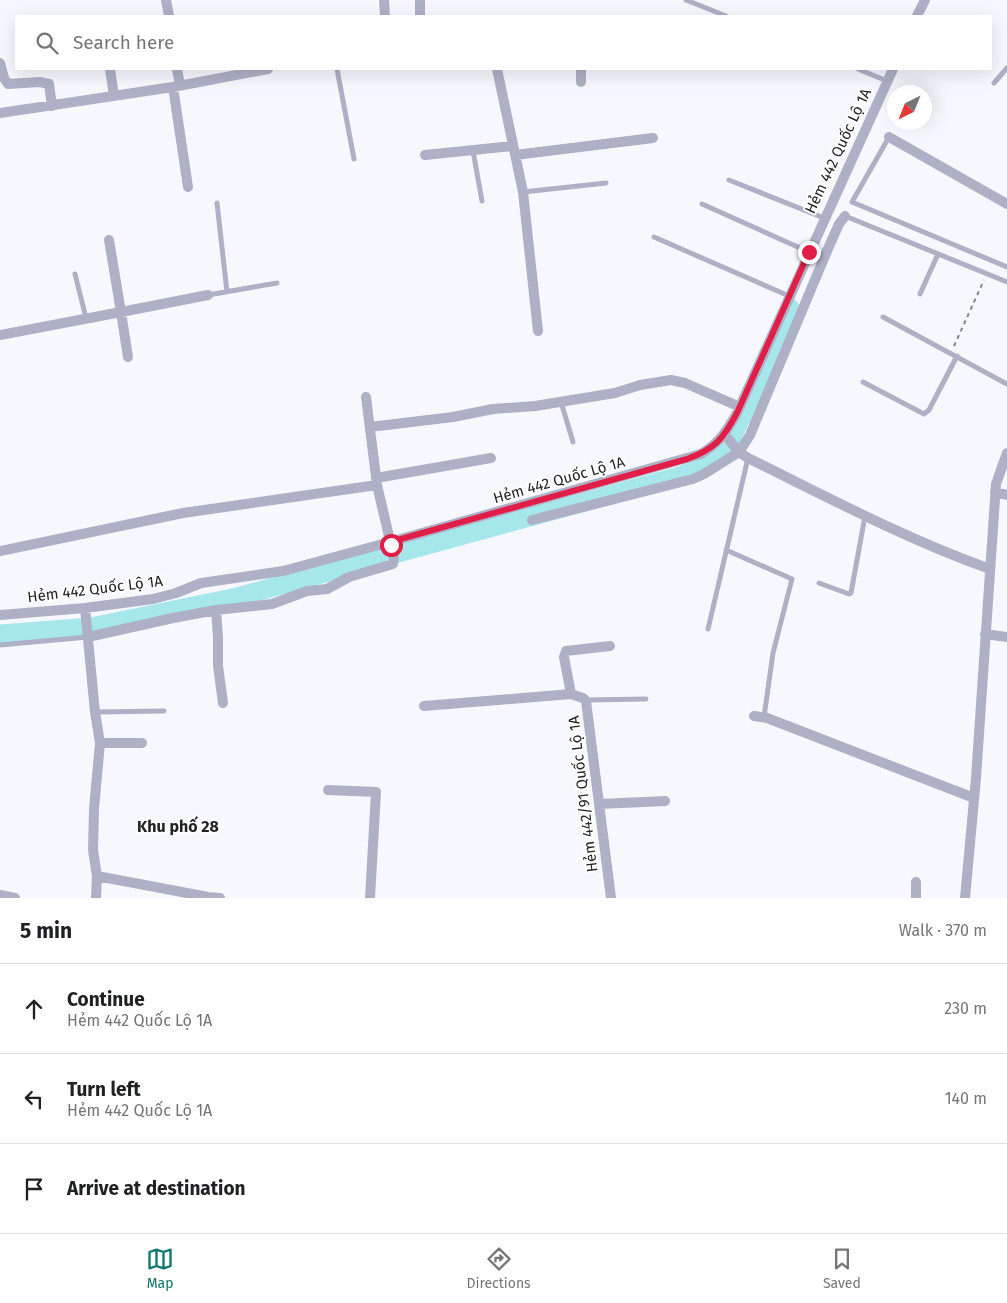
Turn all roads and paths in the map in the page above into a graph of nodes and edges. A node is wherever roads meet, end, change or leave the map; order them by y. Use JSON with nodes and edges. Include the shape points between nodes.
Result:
{"nodes":[{"id":1,"x":166,"y":0,"type":"edge"},
{"id":2,"x":384,"y":0,"type":"edge"},
{"id":3,"x":420,"y":0,"type":"edge"},
{"id":4,"x":686,"y":0,"type":"edge"},
{"id":5,"x":925,"y":0,"type":"edge"},
{"id":6,"x":169,"y":15,"type":"edge"},
{"id":7,"x":385,"y":15,"type":"edge"},
{"id":8,"x":420,"y":15,"type":"edge"},
{"id":9,"x":724,"y":15,"type":"edge"},
{"id":10,"x":918,"y":15,"type":"edge"},
{"id":11,"x":0,"y":63,"type":"edge"},
{"id":12,"x":1007,"y":68,"type":"edge"},
{"id":13,"x":110,"y":70,"type":"edge"},
{"id":14,"x":177,"y":70,"type":"edge"},
{"id":15,"x":263,"y":70,"type":"edge"},
{"id":16,"x":337,"y":70,"type":"edge"},
{"id":17,"x":497,"y":70,"type":"edge"},
{"id":18,"x":581,"y":70,"type":"edge"},
{"id":19,"x":860,"y":70,"type":"edge"},
{"id":20,"x":892,"y":70,"type":"edge"},
{"id":21,"x":887,"y":81,"type":"junction"},
{"id":22,"x":581,"y":82,"type":"dead end"},
{"id":23,"x":994,"y":83,"type":"dead end"},
{"id":24,"x":176,"y":86,"type":"junction"},
{"id":25,"x":114,"y":96,"type":"junction"},
{"id":26,"x":52,"y":106,"type":"junction"},
{"id":27,"x":0,"y":113,"type":"edge"},
{"id":28,"x":889,"y":137,"type":"joint"},
{"id":29,"x":653,"y":138,"type":"dead end"},
{"id":30,"x":473,"y":150,"type":"junction"},
{"id":31,"x":514,"y":150,"type":"junction"},
{"id":32,"x":425,"y":155,"type":"dead end"},
{"id":33,"x":354,"y":159,"type":"dead end"},
{"id":34,"x":729,"y":180,"type":"dead end"},
{"id":35,"x":606,"y":184,"type":"dead end"},
{"id":36,"x":188,"y":187,"type":"dead end"},
{"id":37,"x":523,"y":192,"type":"junction"},
{"id":38,"x":482,"y":201,"type":"dead end"},
{"id":39,"x":216,"y":202,"type":"dead end"},
{"id":40,"x":702,"y":204,"type":"dead end"},
{"id":41,"x":1007,"y":204,"type":"edge"},
{"id":42,"x":845,"y":216,"type":"joint"},
{"id":43,"x":824,"y":218,"type":"junction"},
{"id":44,"x":654,"y":237,"type":"dead end"},
{"id":45,"x":108,"y":240,"type":"dead end"},
{"id":46,"x":809,"y":252,"type":"junction"},
{"id":47,"x":938,"y":254,"type":"junction"},
{"id":48,"x":1007,"y":267,"type":"edge"},
{"id":49,"x":74,"y":274,"type":"dead end"},
{"id":50,"x":987,"y":274,"type":"junction"},
{"id":51,"x":1007,"y":282,"type":"edge"},
{"id":52,"x":277,"y":283,"type":"dead end"},
{"id":53,"x":227,"y":292,"type":"junction"},
{"id":54,"x":920,"y":294,"type":"dead end"},
{"id":55,"x":208,"y":295,"type":"joint"},
{"id":56,"x":789,"y":296,"type":"junction"},
{"id":57,"x":121,"y":312,"type":"junction"},
{"id":58,"x":883,"y":317,"type":"dead end"},
{"id":59,"x":87,"y":318,"type":"junction"},
{"id":60,"x":538,"y":331,"type":"dead end"},
{"id":61,"x":0,"y":335,"type":"edge"},
{"id":62,"x":951,"y":353,"type":"junction"},
{"id":63,"x":957,"y":356,"type":"junction"},
{"id":64,"x":128,"y":357,"type":"dead end"},
{"id":65,"x":863,"y":382,"type":"dead end"},
{"id":66,"x":1007,"y":384,"type":"edge"},
{"id":67,"x":366,"y":397,"type":"dead end"},
{"id":68,"x":561,"y":401,"type":"junction"},
{"id":69,"x":740,"y":407,"type":"junction"},
{"id":70,"x":370,"y":427,"type":"junction"},
{"id":71,"x":728,"y":438,"type":"junction"},
{"id":72,"x":573,"y":442,"type":"dead end"},
{"id":73,"x":739,"y":452,"type":"junction"},
{"id":74,"x":1007,"y":453,"type":"edge"},
{"id":75,"x":491,"y":458,"type":"dead end"},
{"id":76,"x":748,"y":458,"type":"junction"},
{"id":77,"x":377,"y":481,"type":"junction"},
{"id":78,"x":995,"y":492,"type":"junction"},
{"id":79,"x":1007,"y":495,"type":"edge"},
{"id":80,"x":866,"y":516,"type":"junction"},
{"id":81,"x":532,"y":520,"type":"dead end"},
{"id":82,"x":390,"y":544,"type":"junction"},
{"id":83,"x":726,"y":550,"type":"junction"},
{"id":84,"x":0,"y":551,"type":"edge"},
{"id":85,"x":990,"y":569,"type":"junction"},
{"id":86,"x":819,"y":583,"type":"dead end"},
{"id":87,"x":216,"y":610,"type":"junction"},
{"id":88,"x":86,"y":612,"type":"junction"},
{"id":89,"x":0,"y":615,"type":"edge"},
{"id":90,"x":708,"y":628,"type":"dead end"},
{"id":91,"x":88,"y":634,"type":"junction"},
{"id":92,"x":985,"y":634,"type":"junction"},
{"id":93,"x":1007,"y":637,"type":"edge"},
{"id":94,"x":0,"y":646,"type":"edge"},
{"id":95,"x":610,"y":646,"type":"dead end"},
{"id":96,"x":571,"y":694,"type":"junction"},
{"id":97,"x":646,"y":699,"type":"dead end"},
{"id":98,"x":586,"y":700,"type":"junction"},
{"id":99,"x":223,"y":703,"type":"dead end"},
{"id":100,"x":424,"y":706,"type":"dead end"},
{"id":101,"x":164,"y":711,"type":"dead end"},
{"id":102,"x":95,"y":712,"type":"junction"},
{"id":103,"x":759,"y":716,"type":"joint"},
{"id":104,"x":100,"y":743,"type":"junction"},
{"id":105,"x":142,"y":743,"type":"dead end"},
{"id":106,"x":328,"y":790,"type":"dead end"},
{"id":107,"x":974,"y":798,"type":"junction"},
{"id":108,"x":664,"y":801,"type":"dead end"},
{"id":109,"x":599,"y":804,"type":"junction"},
{"id":110,"x":97,"y":876,"type":"junction"},
{"id":111,"x":916,"y":882,"type":"dead end"},
{"id":112,"x":0,"y":895,"type":"edge"},
{"id":113,"x":15,"y":898,"type":"edge"},
{"id":114,"x":96,"y":898,"type":"edge"},
{"id":115,"x":220,"y":898,"type":"edge"},
{"id":116,"x":370,"y":898,"type":"edge"},
{"id":117,"x":611,"y":898,"type":"edge"},
{"id":118,"x":916,"y":898,"type":"edge"},
{"id":119,"x":965,"y":898,"type":"edge"}],
"edges":[{"from":1,"to":6,"type":"street"},
{"from":2,"to":7,"type":"street"},
{"from":3,"to":8,"type":"street"},
{"from":4,"to":9,"type":"lane"},
{"from":5,"to":10,"type":"street"},
{"from":11,"to":26,"type":"street","via":[[8,84],[48,84]]},
{"from":12,"to":23,"type":"lane"},
{"from":13,"to":25,"type":"street"},
{"from":14,"to":24,"type":"street"},
{"from":15,"to":24,"type":"street"},
{"from":16,"to":33,"type":"lane"},
{"from":17,"to":31,"type":"street"},
{"from":18,"to":22,"type":"street"},
{"from":19,"to":21,"type":"lane"},
{"from":20,"to":21,"type":"street","name":"Hẻm 442 Quốc Lộ 1A"},
{"from":21,"to":43,"type":"street","name":"Hẻm 442 Quốc Lộ 1A"},
{"from":24,"to":25,"type":"street"},
{"from":24,"to":36,"type":"street"},
{"from":25,"to":26,"type":"street"},
{"from":26,"to":27,"type":"street"},
{"from":28,"to":41,"type":"street"},
{"from":28,"to":48,"type":"lane","via":[[852,202]]},
{"from":29,"to":31,"type":"street"},
{"from":30,"to":31,"type":"street"},
{"from":30,"to":32,"type":"street"},
{"from":30,"to":38,"type":"lane"},
{"from":31,"to":37,"type":"street"},
{"from":34,"to":43,"type":"lane"},
{"from":35,"to":37,"type":"lane"},
{"from":37,"to":60,"type":"street"},
{"from":39,"to":53,"type":"lane"},
{"from":40,"to":46,"type":"lane"},
{"from":42,"to":47,"type":"lane"},
{"from":42,"to":73,"type":"street","via":[[827,251],[750,435]]},
{"from":43,"to":46,"type":"street","name":"Hẻm 442 Quốc Lộ 1A"},
{"from":44,"to":56,"type":"lane"},
{"from":45,"to":57,"type":"street"},
{"from":46,"to":56,"type":"street","name":"Hẻm 442 Quốc Lộ 1A"},
{"from":47,"to":50,"type":"lane"},
{"from":47,"to":54,"type":"lane"},
{"from":49,"to":59,"type":"lane"},
{"from":50,"to":51,"type":"lane"},
{"from":50,"to":62,"type":"path"},
{"from":52,"to":53,"type":"lane"},
{"from":53,"to":55,"type":"lane"},
{"from":55,"to":57,"type":"street"},
{"from":56,"to":69,"type":"street","name":"Hẻm 442 Quốc Lộ 1A"},
{"from":57,"to":59,"type":"street"},
{"from":57,"to":64,"type":"street"},
{"from":58,"to":62,"type":"lane"},
{"from":59,"to":61,"type":"street"},
{"from":62,"to":63,"type":"lane"},
{"from":63,"to":65,"type":"lane","via":[[924,414]]},
{"from":63,"to":66,"type":"lane"},
{"from":67,"to":70,"type":"street"},
{"from":68,"to":69,"type":"street","via":[[671,380]]},
{"from":68,"to":70,"type":"street"},
{"from":68,"to":72,"type":"lane"},
{"from":69,"to":71,"type":"street","name":"Hẻm 442 Quốc Lộ 1A"},
{"from":70,"to":77,"type":"street"},
{"from":71,"to":73,"type":"street"},
{"from":71,"to":82,"type":"street","name":"Hẻm 442 Quốc Lộ 1A","via":[[687,459]]},
{"from":73,"to":76,"type":"street"},
{"from":73,"to":81,"type":"street","via":[[692,479]]},
{"from":74,"to":78,"type":"street"},
{"from":75,"to":77,"type":"street"},
{"from":76,"to":80,"type":"street"},
{"from":76,"to":83,"type":"lane"},
{"from":77,"to":82,"type":"street"},
{"from":77,"to":84,"type":"street","via":[[183,513]]},
{"from":78,"to":79,"type":"street"},
{"from":78,"to":85,"type":"street"},
{"from":80,"to":85,"type":"street"},
{"from":80,"to":86,"type":"lane","via":[[851,593]]},
{"from":82,"to":87,"type":"street","via":[[394,558],[390,565],[272,604]]},
{"from":82,"to":88,"type":"street","name":"Hẻm 442 Quốc Lộ 1A","via":[[283,571],[201,583],[153,599]]},
{"from":83,"to":90,"type":"lane"},
{"from":83,"to":103,"type":"lane","via":[[792,578]]},
{"from":85,"to":92,"type":"street"},
{"from":87,"to":91,"type":"street"},
{"from":87,"to":99,"type":"street"},
{"from":88,"to":89,"type":"street","name":"Hẻm 442 Quốc Lộ 1A"},
{"from":88,"to":91,"type":"street"},
{"from":91,"to":94,"type":"lane"},
{"from":91,"to":102,"type":"street"},
{"from":92,"to":93,"type":"street"},
{"from":92,"to":107,"type":"street"},
{"from":95,"to":96,"type":"street","name":"Hẻm 442/91 Quốc Lộ 1A","via":[[566,651],[564,657]]},
{"from":96,"to":98,"type":"street","name":"Hẻm 442/91 Quốc Lộ 1A"},
{"from":96,"to":100,"type":"street"},
{"from":97,"to":98,"type":"lane"},
{"from":98,"to":109,"type":"street","name":"Hẻm 442/91 Quốc Lộ 1A"},
{"from":101,"to":102,"type":"lane"},
{"from":102,"to":104,"type":"street"},
{"from":103,"to":107,"type":"street"},
{"from":104,"to":105,"type":"street"},
{"from":104,"to":110,"type":"street","via":[[93,850]]},
{"from":106,"to":116,"type":"street","via":[[376,792]]},
{"from":107,"to":119,"type":"street"},
{"from":108,"to":109,"type":"street"},
{"from":109,"to":117,"type":"street","name":"Hẻm 442/91 Quốc Lộ 1A"},
{"from":110,"to":114,"type":"street"},
{"from":110,"to":115,"type":"street"},
{"from":111,"to":118,"type":"street"},
{"from":112,"to":113,"type":"street"}]}
